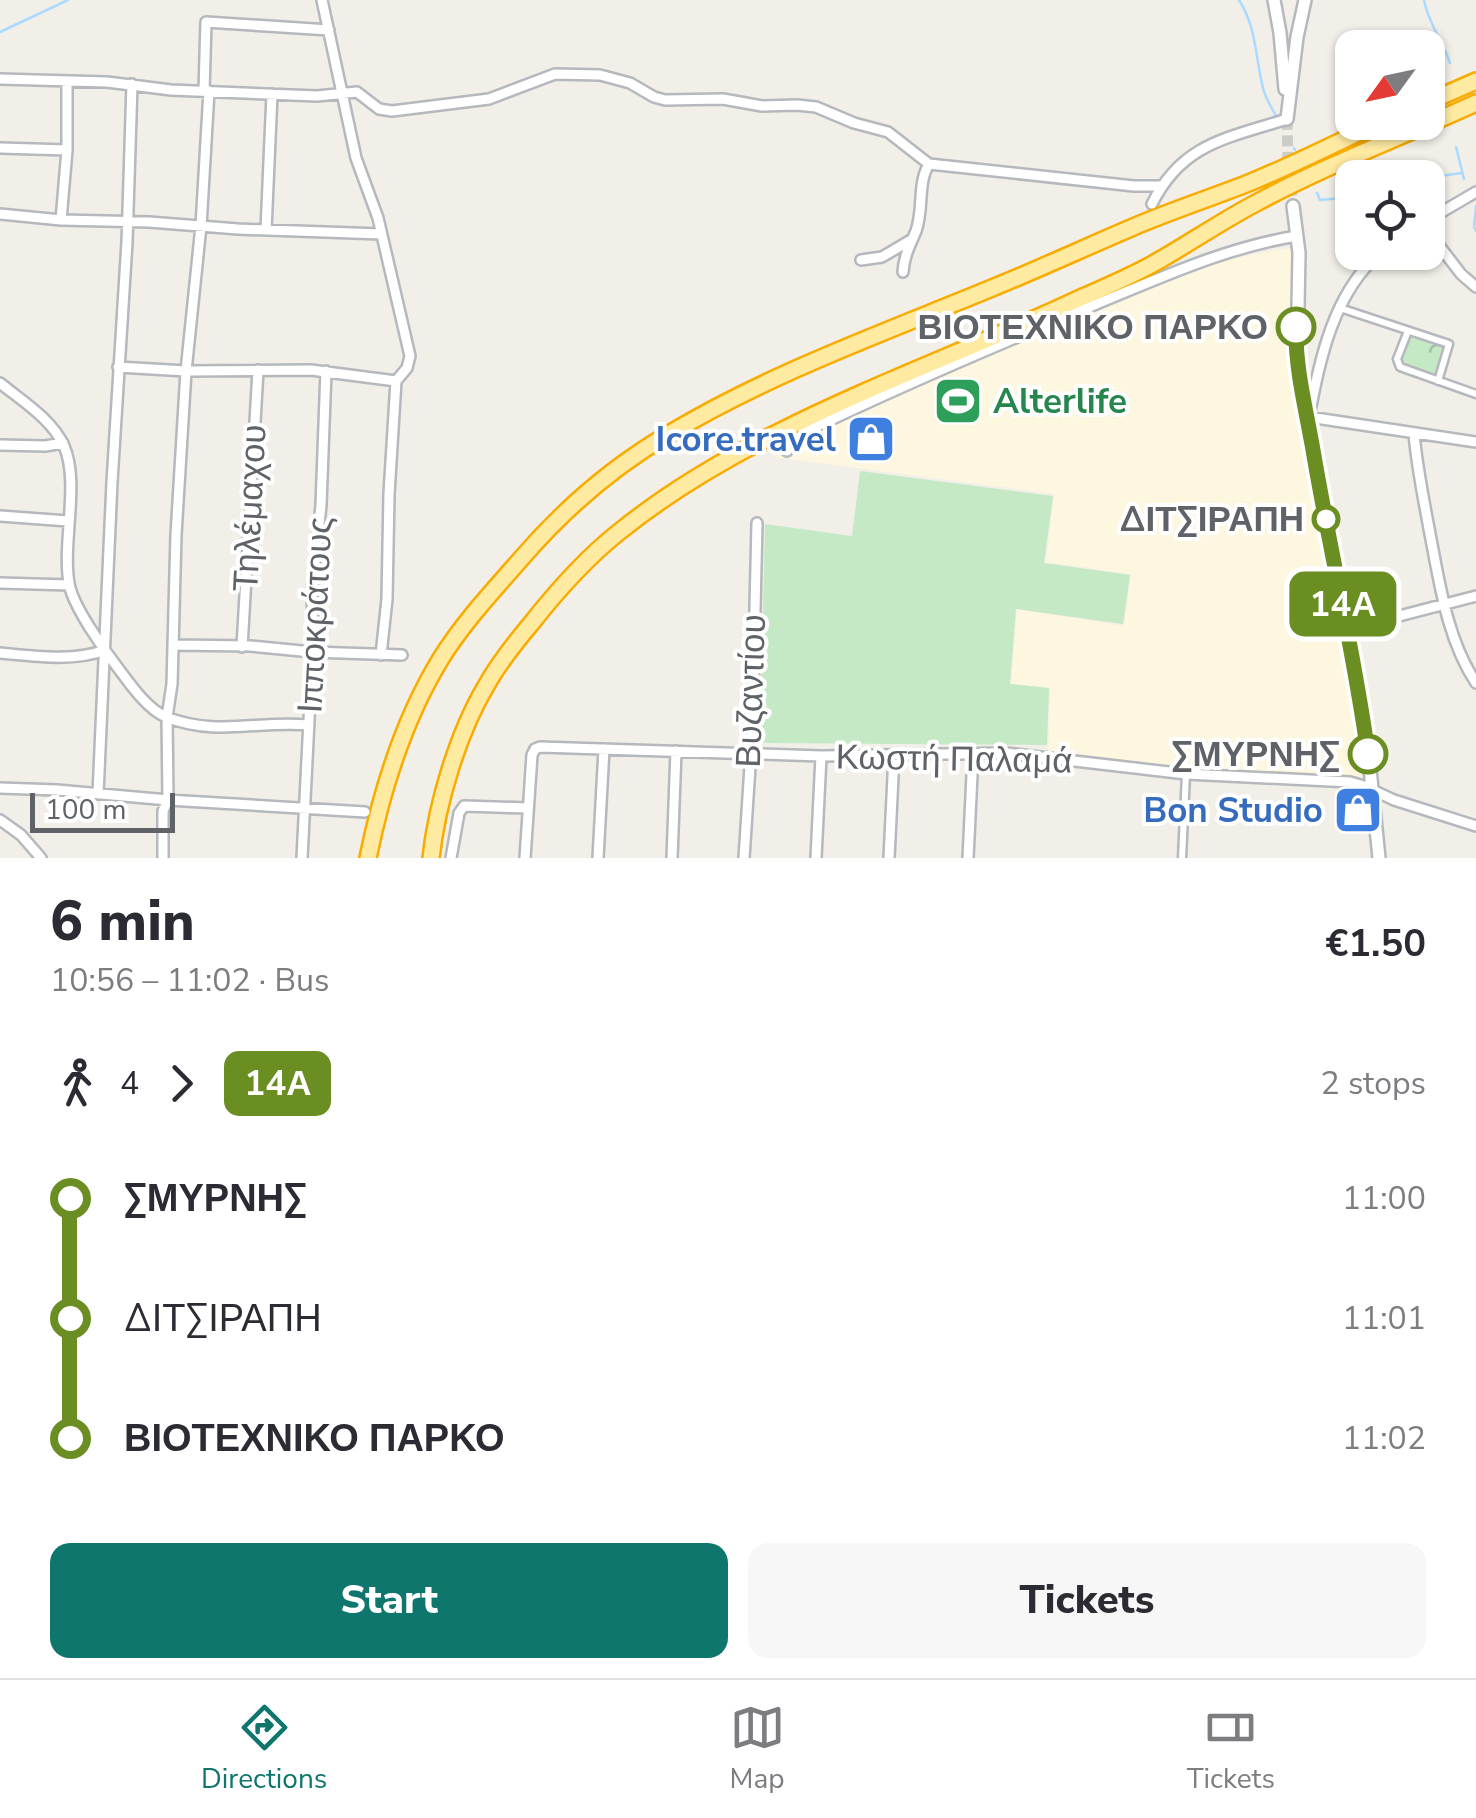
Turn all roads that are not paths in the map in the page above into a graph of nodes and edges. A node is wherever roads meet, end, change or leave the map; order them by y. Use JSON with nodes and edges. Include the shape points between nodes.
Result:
{"nodes":[{"id":1,"x":322,"y":0,"type":"edge"},
{"id":2,"x":1272,"y":0,"type":"edge"},
{"id":3,"x":1306,"y":0,"type":"edge"},
{"id":4,"x":328,"y":30,"type":"junction"},
{"id":5,"x":0,"y":78,"type":"edge"},
{"id":6,"x":1476,"y":81,"type":"edge"},
{"id":7,"x":67,"y":82,"type":"junction"},
{"id":8,"x":132,"y":84,"type":"junction"},
{"id":9,"x":206,"y":91,"type":"junction"},
{"id":10,"x":344,"y":93,"type":"junction"},
{"id":11,"x":272,"y":94,"type":"junction"},
{"id":12,"x":1445,"y":95,"type":"edge"},
{"id":13,"x":1476,"y":103,"type":"edge"},
{"id":14,"x":1287,"y":118,"type":"junction"},
{"id":15,"x":1342,"y":140,"type":"edge"},
{"id":16,"x":0,"y":148,"type":"edge"},
{"id":17,"x":67,"y":150,"type":"junction"},
{"id":18,"x":930,"y":164,"type":"junction"},
{"id":19,"x":1160,"y":186,"type":"junction"},
{"id":20,"x":1476,"y":192,"type":"edge"},
{"id":21,"x":1152,"y":204,"type":"dead end"},
{"id":22,"x":1292,"y":206,"type":"tunnel mouth"},
{"id":23,"x":1445,"y":210,"type":"edge"},
{"id":24,"x":0,"y":214,"type":"edge"},
{"id":25,"x":61,"y":220,"type":"junction"},
{"id":26,"x":128,"y":222,"type":"junction"},
{"id":27,"x":201,"y":226,"type":"junction"},
{"id":28,"x":266,"y":230,"type":"junction"},
{"id":29,"x":382,"y":234,"type":"junction"},
{"id":30,"x":1297,"y":236,"type":"junction"},
{"id":31,"x":911,"y":240,"type":"junction"},
{"id":32,"x":1445,"y":253,"type":"edge"},
{"id":33,"x":861,"y":260,"type":"dead end"},
{"id":34,"x":1364,"y":270,"type":"edge"},
{"id":35,"x":903,"y":272,"type":"dead end"},
{"id":36,"x":1476,"y":286,"type":"edge"},
{"id":37,"x":1340,"y":308,"type":"junction"},
{"id":38,"x":1408,"y":331,"type":"junction"},
{"id":39,"x":118,"y":367,"type":"junction"},
{"id":40,"x":258,"y":370,"type":"junction"},
{"id":41,"x":186,"y":371,"type":"junction"},
{"id":42,"x":326,"y":371,"type":"junction"},
{"id":43,"x":396,"y":380,"type":"junction"},
{"id":44,"x":1438,"y":381,"type":"junction"},
{"id":45,"x":0,"y":382,"type":"edge"},
{"id":46,"x":1476,"y":394,"type":"edge"},
{"id":47,"x":1414,"y":434,"type":"junction"},
{"id":48,"x":1476,"y":442,"type":"edge"},
{"id":49,"x":63,"y":443,"type":"junction"},
{"id":50,"x":0,"y":444,"type":"edge"},
{"id":51,"x":787,"y":450,"type":"dead end"},
{"id":52,"x":0,"y":516,"type":"edge"},
{"id":53,"x":68,"y":520,"type":"junction"},
{"id":54,"x":757,"y":523,"type":"dead end"},
{"id":55,"x":0,"y":583,"type":"edge"},
{"id":56,"x":69,"y":585,"type":"junction"},
{"id":57,"x":1476,"y":596,"type":"edge"},
{"id":58,"x":1444,"y":604,"type":"junction"},
{"id":59,"x":1349,"y":629,"type":"junction"},
{"id":60,"x":173,"y":645,"type":"junction"},
{"id":61,"x":242,"y":646,"type":"junction"},
{"id":62,"x":105,"y":650,"type":"junction"},
{"id":63,"x":0,"y":652,"type":"edge"},
{"id":64,"x":312,"y":652,"type":"junction"},
{"id":65,"x":381,"y":655,"type":"junction"},
{"id":66,"x":402,"y":655,"type":"dead end"},
{"id":67,"x":1476,"y":683,"type":"edge"},
{"id":68,"x":167,"y":717,"type":"junction"},
{"id":69,"x":309,"y":725,"type":"junction"},
{"id":70,"x":604,"y":749,"type":"junction"},
{"id":71,"x":676,"y":752,"type":"junction"},
{"id":72,"x":750,"y":754,"type":"junction"},
{"id":73,"x":973,"y":754,"type":"junction"},
{"id":74,"x":821,"y":756,"type":"junction"},
{"id":75,"x":894,"y":756,"type":"junction"},
{"id":76,"x":1186,"y":774,"type":"junction"},
{"id":77,"x":0,"y":788,"type":"edge"},
{"id":78,"x":1372,"y":789,"type":"junction"},
{"id":79,"x":98,"y":794,"type":"junction"},
{"id":80,"x":168,"y":800,"type":"junction"},
{"id":81,"x":305,"y":808,"type":"junction"},
{"id":82,"x":528,"y":808,"type":"junction"},
{"id":83,"x":365,"y":812,"type":"dead end"},
{"id":84,"x":0,"y":820,"type":"edge"},
{"id":85,"x":1476,"y":826,"type":"edge"},
{"id":86,"x":41,"y":858,"type":"edge"},
{"id":87,"x":163,"y":858,"type":"edge"},
{"id":88,"x":302,"y":858,"type":"edge"},
{"id":89,"x":368,"y":858,"type":"edge"},
{"id":90,"x":431,"y":858,"type":"edge"},
{"id":91,"x":451,"y":858,"type":"edge"},
{"id":92,"x":525,"y":858,"type":"edge"},
{"id":93,"x":598,"y":858,"type":"edge"},
{"id":94,"x":672,"y":858,"type":"edge"},
{"id":95,"x":744,"y":858,"type":"edge"},
{"id":96,"x":816,"y":858,"type":"edge"},
{"id":97,"x":889,"y":858,"type":"edge"},
{"id":98,"x":968,"y":858,"type":"edge"},
{"id":99,"x":1182,"y":858,"type":"edge"},
{"id":100,"x":1379,"y":858,"type":"edge"}],
"edges":[{"from":1,"to":4,"type":"street"},
{"from":2,"to":14,"type":"street"},
{"from":3,"to":14,"type":"street"},
{"from":4,"to":9,"type":"street","via":[[206,22]]},
{"from":4,"to":10,"type":"street"},
{"from":5,"to":7,"type":"street"},
{"from":6,"to":12,"type":"highway"},
{"from":7,"to":8,"type":"street"},
{"from":7,"to":17,"type":"street"},
{"from":8,"to":9,"type":"street"},
{"from":8,"to":26,"type":"street"},
{"from":9,"to":11,"type":"street"},
{"from":9,"to":27,"type":"street"},
{"from":10,"to":11,"type":"street"},
{"from":10,"to":18,"type":"street","via":[[357,92],[392,111],[489,99],[554,74],[600,75],[666,100],[816,106],[888,132]]},
{"from":10,"to":29,"type":"street","via":[[356,158]]},
{"from":11,"to":28,"type":"street"},
{"from":13,"to":90,"type":"highway","via":[[1286,187],[1105,287],[790,427],[642,514],[547,603],[492,675],[448,779]]},
{"from":14,"to":19,"type":"street","via":[[1207,146]]},
{"from":15,"to":89,"type":"highway","via":[[810,362],[667,434],[618,468],[549,526],[439,662],[385,784]]},
{"from":16,"to":17,"type":"street"},
{"from":17,"to":25,"type":"street"},
{"from":18,"to":19,"type":"street"},
{"from":18,"to":31,"type":"street"},
{"from":19,"to":21,"type":"street"},
{"from":20,"to":23,"type":"street"},
{"from":22,"to":30,"type":"street"},
{"from":24,"to":25,"type":"street"},
{"from":25,"to":26,"type":"street"},
{"from":26,"to":27,"type":"street"},
{"from":26,"to":39,"type":"street"},
{"from":27,"to":28,"type":"street"},
{"from":27,"to":41,"type":"street"},
{"from":28,"to":29,"type":"street"},
{"from":29,"to":43,"type":"street","via":[[410,356]]},
{"from":30,"to":51,"type":"street","via":[[1201,262],[998,345],[807,432]]},
{"from":30,"to":59,"type":"street","via":[[1297,360]]},
{"from":31,"to":33,"type":"street","via":[[882,257]]},
{"from":31,"to":35,"type":"street"},
{"from":32,"to":36,"type":"street"},
{"from":34,"to":37,"type":"street"},
{"from":37,"to":38,"type":"street"},
{"from":37,"to":47,"type":"street","via":[[1309,418]]},
{"from":38,"to":44,"type":"street","via":[[1398,365]]},
{"from":38,"to":44,"type":"street","via":[[1449,344]]},
{"from":39,"to":41,"type":"street"},
{"from":39,"to":62,"type":"street"},
{"from":40,"to":41,"type":"street"},
{"from":40,"to":42,"type":"street"},
{"from":40,"to":61,"type":"street","name":"Τηλέμαχου"},
{"from":41,"to":60,"type":"street"},
{"from":42,"to":43,"type":"street"},
{"from":42,"to":64,"type":"street","name":"Ιπποκράτους"},
{"from":43,"to":65,"type":"street"},
{"from":44,"to":46,"type":"street"},
{"from":45,"to":49,"type":"street"},
{"from":47,"to":48,"type":"street"},
{"from":47,"to":58,"type":"street"},
{"from":49,"to":50,"type":"street"},
{"from":49,"to":53,"type":"street"},
{"from":52,"to":53,"type":"street"},
{"from":53,"to":56,"type":"street"},
{"from":54,"to":72,"type":"street","name":"Βυζαντίου"},
{"from":55,"to":56,"type":"street"},
{"from":56,"to":62,"type":"street"},
{"from":57,"to":58,"type":"street"},
{"from":58,"to":59,"type":"street"},
{"from":58,"to":67,"type":"street"},
{"from":59,"to":78,"type":"street"},
{"from":60,"to":61,"type":"street"},
{"from":60,"to":68,"type":"street"},
{"from":61,"to":64,"type":"street"},
{"from":62,"to":63,"type":"street"},
{"from":62,"to":68,"type":"street"},
{"from":62,"to":79,"type":"street"},
{"from":64,"to":65,"type":"street"},
{"from":64,"to":69,"type":"street","name":"Ιπποκράτους"},
{"from":65,"to":66,"type":"street"},
{"from":68,"to":69,"type":"street","via":[[222,728]]},
{"from":68,"to":80,"type":"street"},
{"from":69,"to":81,"type":"street","name":"Ιπποκράτους"},
{"from":70,"to":71,"type":"street","name":"Κωστή Παλαμά"},
{"from":70,"to":82,"type":"street","name":"Κωστή Παλαμά","via":[[535,749]]},
{"from":70,"to":93,"type":"street"},
{"from":71,"to":72,"type":"street","name":"Κωστή Παλαμά"},
{"from":71,"to":94,"type":"street"},
{"from":72,"to":74,"type":"street","name":"Κωστή Παλαμά"},
{"from":72,"to":95,"type":"street","name":"Βυζαντίου"},
{"from":73,"to":75,"type":"street","name":"Κωστή Παλαμά"},
{"from":73,"to":76,"type":"street","name":"Κωστή Παλαμά"},
{"from":73,"to":98,"type":"street"},
{"from":74,"to":75,"type":"street","name":"Κωστή Παλαμά"},
{"from":74,"to":96,"type":"street"},
{"from":75,"to":97,"type":"street"},
{"from":76,"to":78,"type":"street","name":"Κωστή Παλαμά","via":[[1350,782]]},
{"from":76,"to":99,"type":"street"},
{"from":77,"to":79,"type":"street"},
{"from":78,"to":85,"type":"street","name":"Κωστή Παλαμά"},
{"from":78,"to":100,"type":"street"},
{"from":79,"to":80,"type":"street"},
{"from":80,"to":81,"type":"street"},
{"from":80,"to":87,"type":"street"},
{"from":81,"to":83,"type":"street"},
{"from":81,"to":88,"type":"street","name":"Ιπποκράτους"},
{"from":82,"to":91,"type":"street","via":[[463,806]]},
{"from":82,"to":92,"type":"street"},
{"from":84,"to":86,"type":"street"}]}
